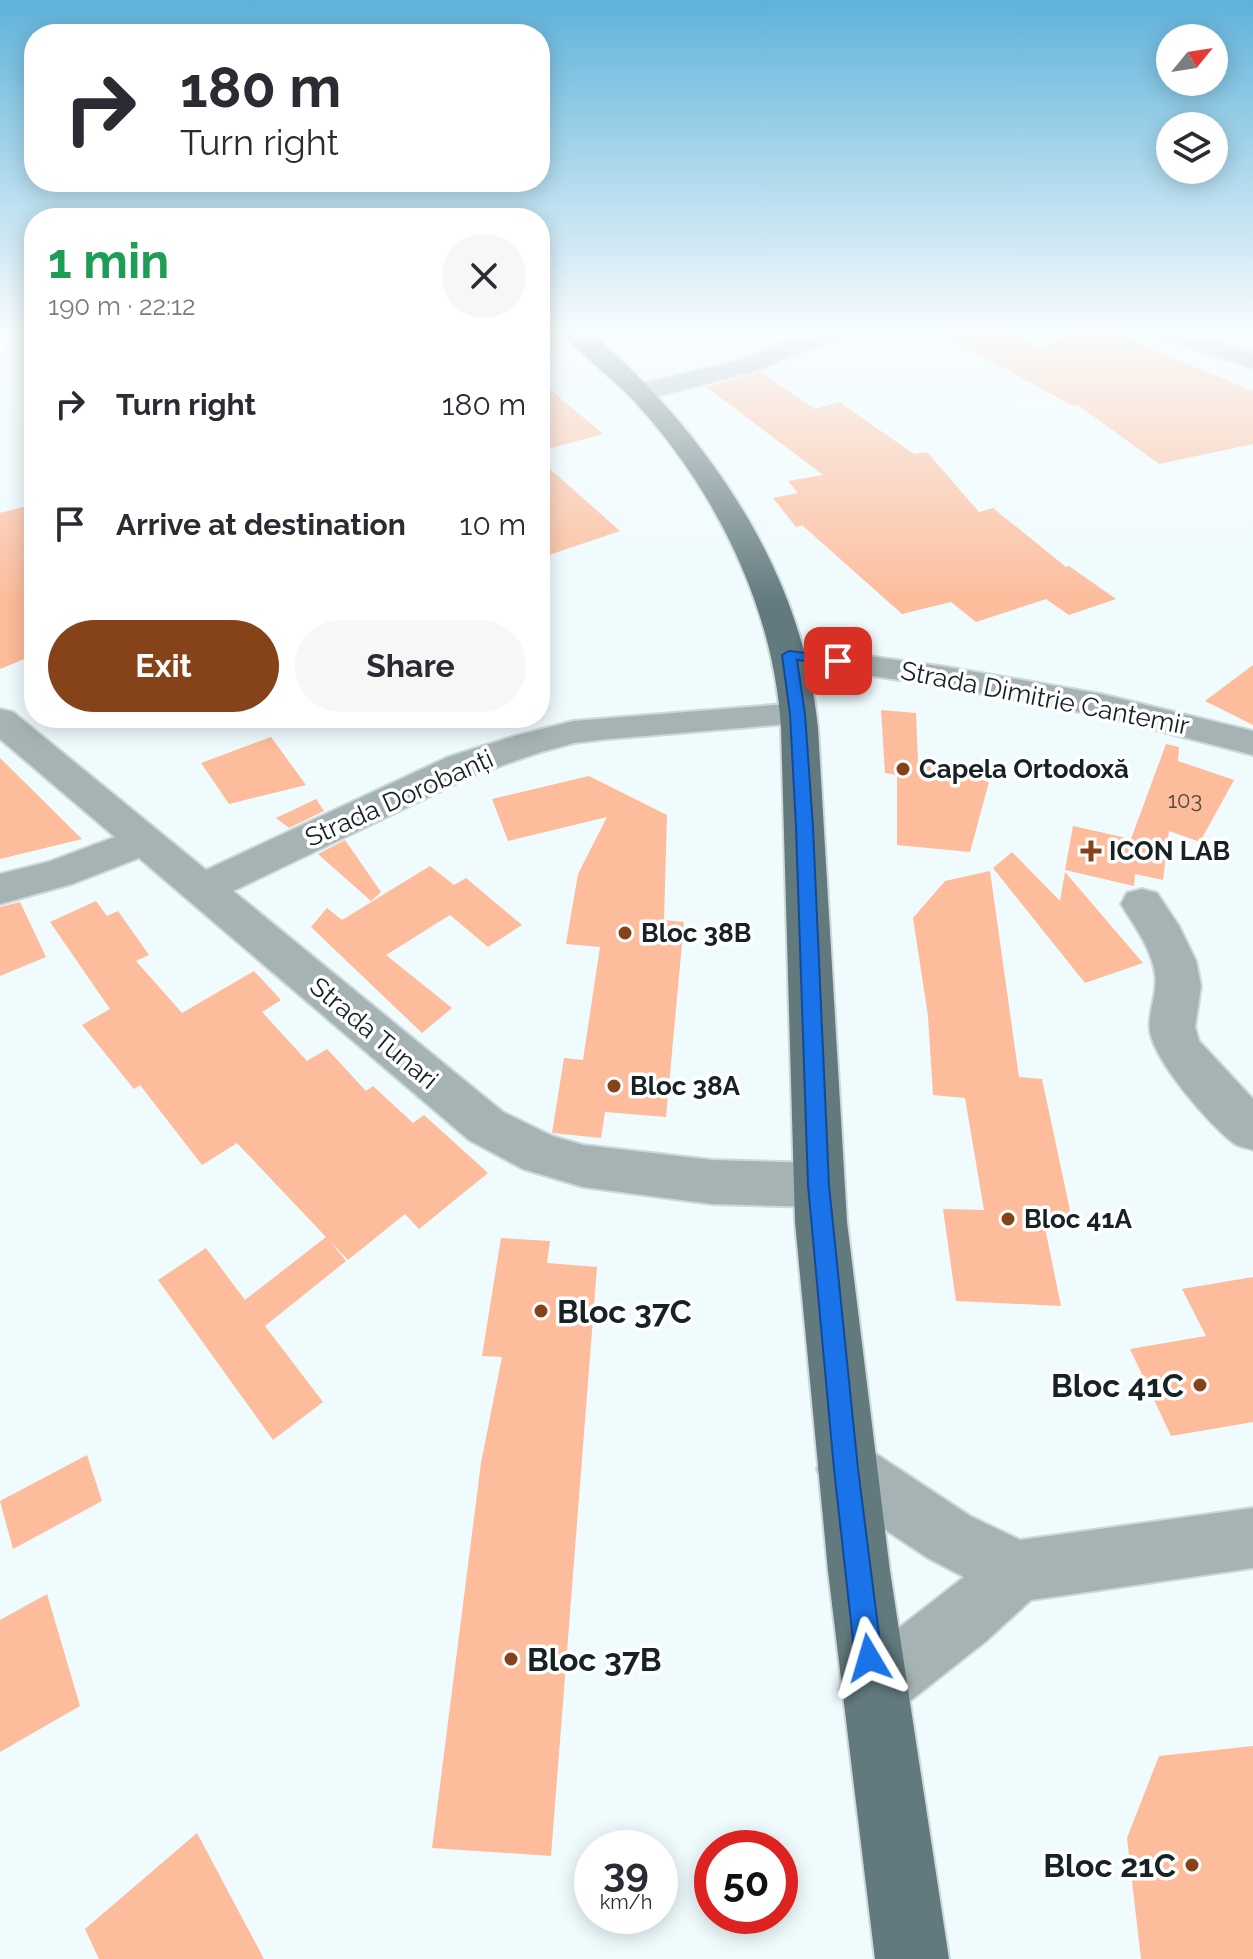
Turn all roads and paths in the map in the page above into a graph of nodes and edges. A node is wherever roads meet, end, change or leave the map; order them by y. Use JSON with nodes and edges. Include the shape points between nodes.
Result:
{"nodes":[{"id":1,"x":667,"y":420,"type":"edge"},
{"id":2,"x":789,"y":655,"type":"junction"},
{"id":3,"x":798,"y":714,"type":"junction"},
{"id":4,"x":0,"y":720,"type":"edge"},
{"id":5,"x":1253,"y":743,"type":"edge"},
{"id":6,"x":145,"y":841,"type":"junction"},
{"id":7,"x":0,"y":889,"type":"edge"},
{"id":8,"x":200,"y":890,"type":"junction"},
{"id":9,"x":1142,"y":904,"type":"dead end"},
{"id":10,"x":1253,"y":1130,"type":"edge"},
{"id":11,"x":818,"y":1185,"type":"junction"},
{"id":12,"x":846,"y":1469,"type":"junction"},
{"id":13,"x":1253,"y":1538,"type":"edge"},
{"id":14,"x":1017,"y":1571,"type":"junction"},
{"id":15,"x":873,"y":1689,"type":"junction"},
{"id":16,"x":912,"y":1959,"type":"edge"}],
"edges":[{"from":1,"to":2,"type":"main road","via":[[722,500],[757,566]]},
{"from":2,"to":3,"type":"main road"},
{"from":2,"to":5,"type":"street","name":"Strada Dimitrie Cantemir","via":[[1101,705]]},
{"from":3,"to":8,"type":"street","name":"Strada Dorobanți","via":[[608,728],[528,744],[461,766]]},
{"from":3,"to":11,"type":"main road"},
{"from":4,"to":6,"type":"street","name":"Strada Tunari"},
{"from":6,"to":7,"type":"street"},
{"from":6,"to":8,"type":"street","name":"Strada Tunari"},
{"from":8,"to":11,"type":"street","name":"Strada Tunari","via":[[486,1126],[540,1154],[583,1166],[712,1182]]},
{"from":9,"to":10,"type":"street","via":[[1176,962],[1173,1034],[1182,1055]]},
{"from":11,"to":12,"type":"main road"},
{"from":12,"to":14,"type":"street","via":[[949,1537]]},
{"from":12,"to":15,"type":"main road"},
{"from":13,"to":14,"type":"street"},
{"from":14,"to":15,"type":"street"},
{"from":15,"to":16,"type":"main road"}]}
